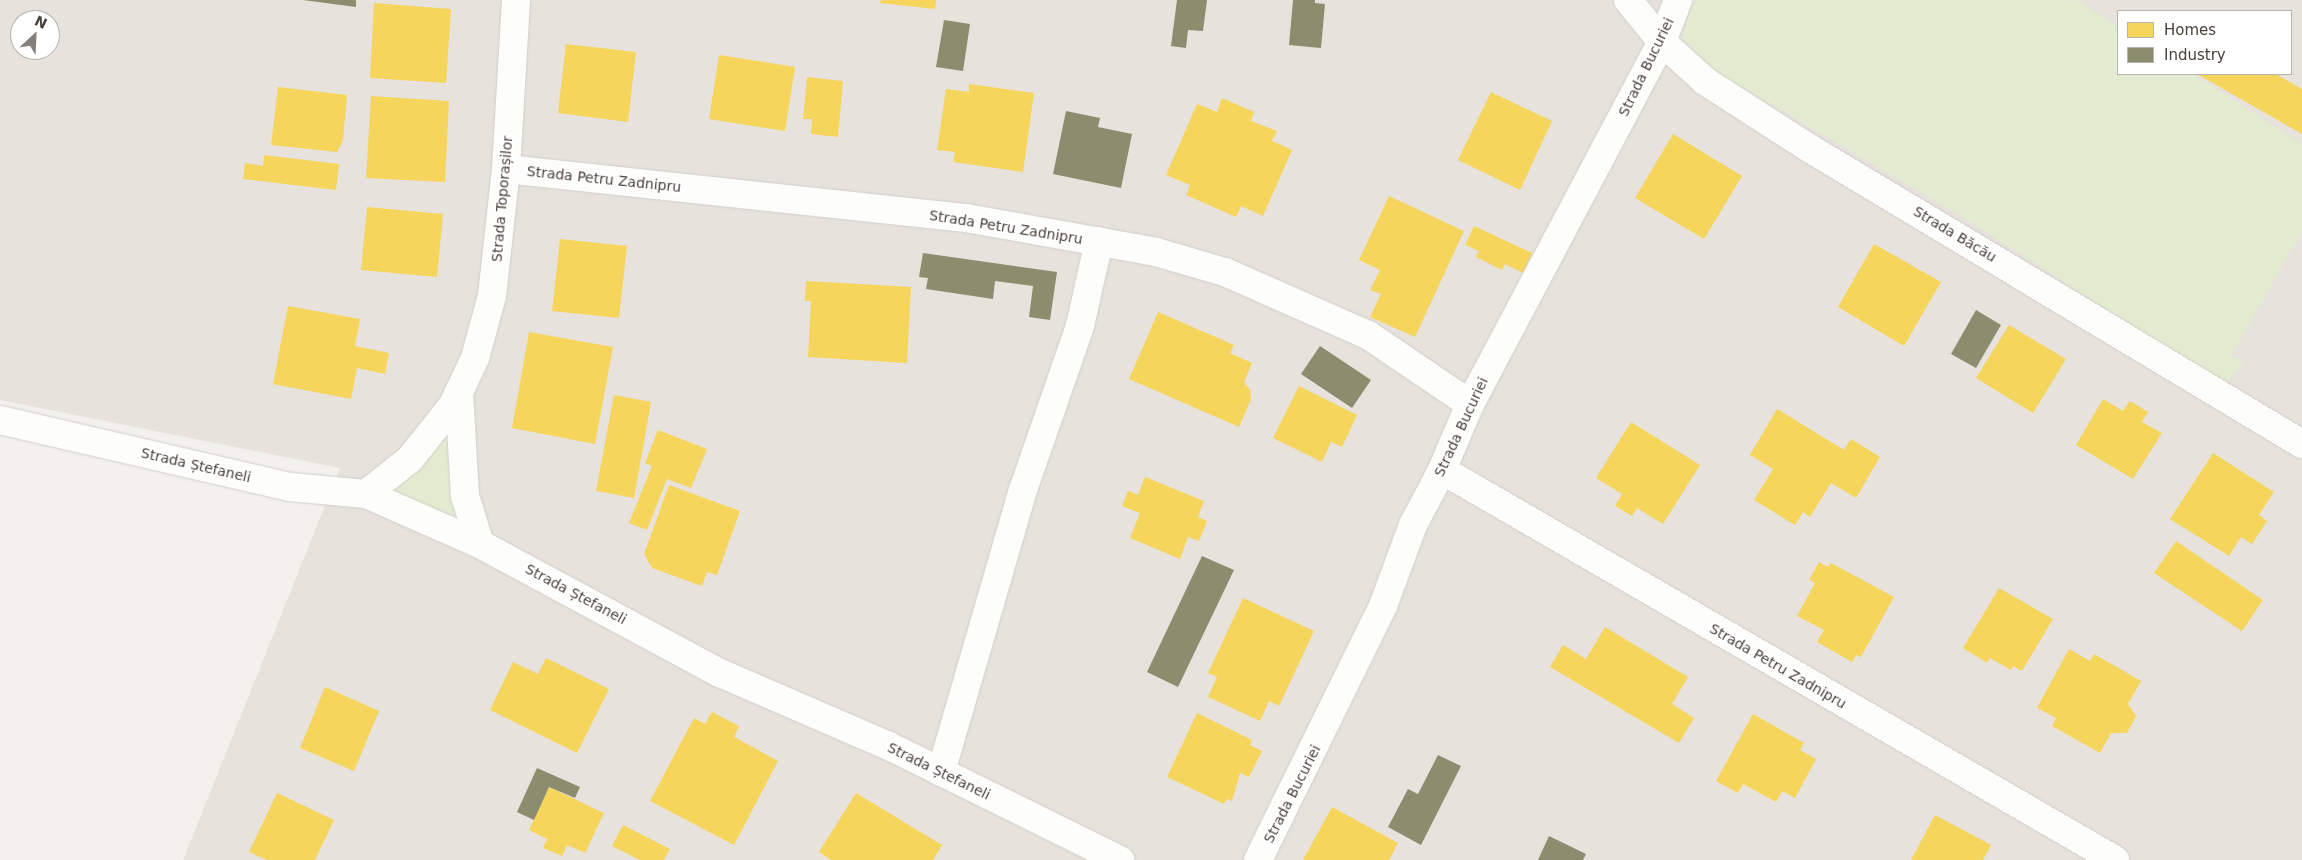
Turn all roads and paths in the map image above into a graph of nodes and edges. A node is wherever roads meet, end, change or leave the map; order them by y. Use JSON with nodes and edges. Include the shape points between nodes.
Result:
{"nodes":[{"id":1,"x":516,"y":0,"type":"edge"},
{"id":2,"x":1628,"y":0,"type":"edge"},
{"id":3,"x":1678,"y":0,"type":"edge"},
{"id":4,"x":1662,"y":42,"type":"junction"},
{"id":5,"x":506,"y":169,"type":"junction"},
{"id":6,"x":1099,"y":241,"type":"junction"},
{"id":7,"x":459,"y":392,"type":"junction"},
{"id":8,"x":1470,"y":404,"type":"junction"},
{"id":9,"x":0,"y":420,"type":"edge"},
{"id":10,"x":2302,"y":444,"type":"edge"},
{"id":11,"x":1442,"y":470,"type":"junction"},
{"id":12,"x":366,"y":494,"type":"junction"},
{"id":13,"x":480,"y":544,"type":"junction"},
{"id":14,"x":941,"y":772,"type":"junction"},
{"id":15,"x":1120,"y":860,"type":"edge"},
{"id":16,"x":1258,"y":860,"type":"edge"},
{"id":17,"x":2114,"y":860,"type":"edge"}],
"edges":[{"from":1,"to":5,"type":"street","name":"Strada Toporașilor"},
{"from":2,"to":4,"type":"street","name":"Strada Băcău"},
{"from":3,"to":4,"type":"street","name":"Strada Bucuriei"},
{"from":4,"to":8,"type":"street","name":"Strada Bucuriei"},
{"from":4,"to":10,"type":"street","name":"Strada Băcău","via":[[1704,81],[1809,148]]},
{"from":5,"to":6,"type":"street","name":"Strada Petru Zadnipru","via":[[966,218]]},
{"from":5,"to":7,"type":"street","name":"Strada Toporașilor","via":[[492,296],[475,358]]},
{"from":6,"to":8,"type":"street","name":"Strada Petru Zadnipru","via":[[1156,252],[1224,272],[1300,303],[1368,335]]},
{"from":6,"to":14,"type":"street","via":[[1080,326],[1023,490]]},
{"from":7,"to":12,"type":"street","name":"Strada Toporașilor","via":[[453,405],[410,459]]},
{"from":7,"to":13,"type":"street","name":"Strada Toporașilor","via":[[465,496]]},
{"from":8,"to":11,"type":"street","name":"Strada Bucuriei"},
{"from":9,"to":12,"type":"street","name":"Strada Ștefaneli","via":[[290,487]]},
{"from":11,"to":16,"type":"street","name":"Strada Bucuriei","via":[[1412,525],[1383,606],[1344,690]]},
{"from":11,"to":17,"type":"street","name":"Strada Petru Zadnipru"},
{"from":12,"to":13,"type":"street","name":"Strada Ștefaneli"},
{"from":13,"to":14,"type":"street","name":"Strada Ștefaneli","via":[[720,673]]},
{"from":14,"to":15,"type":"street","name":"Strada Ștefaneli"}]}
